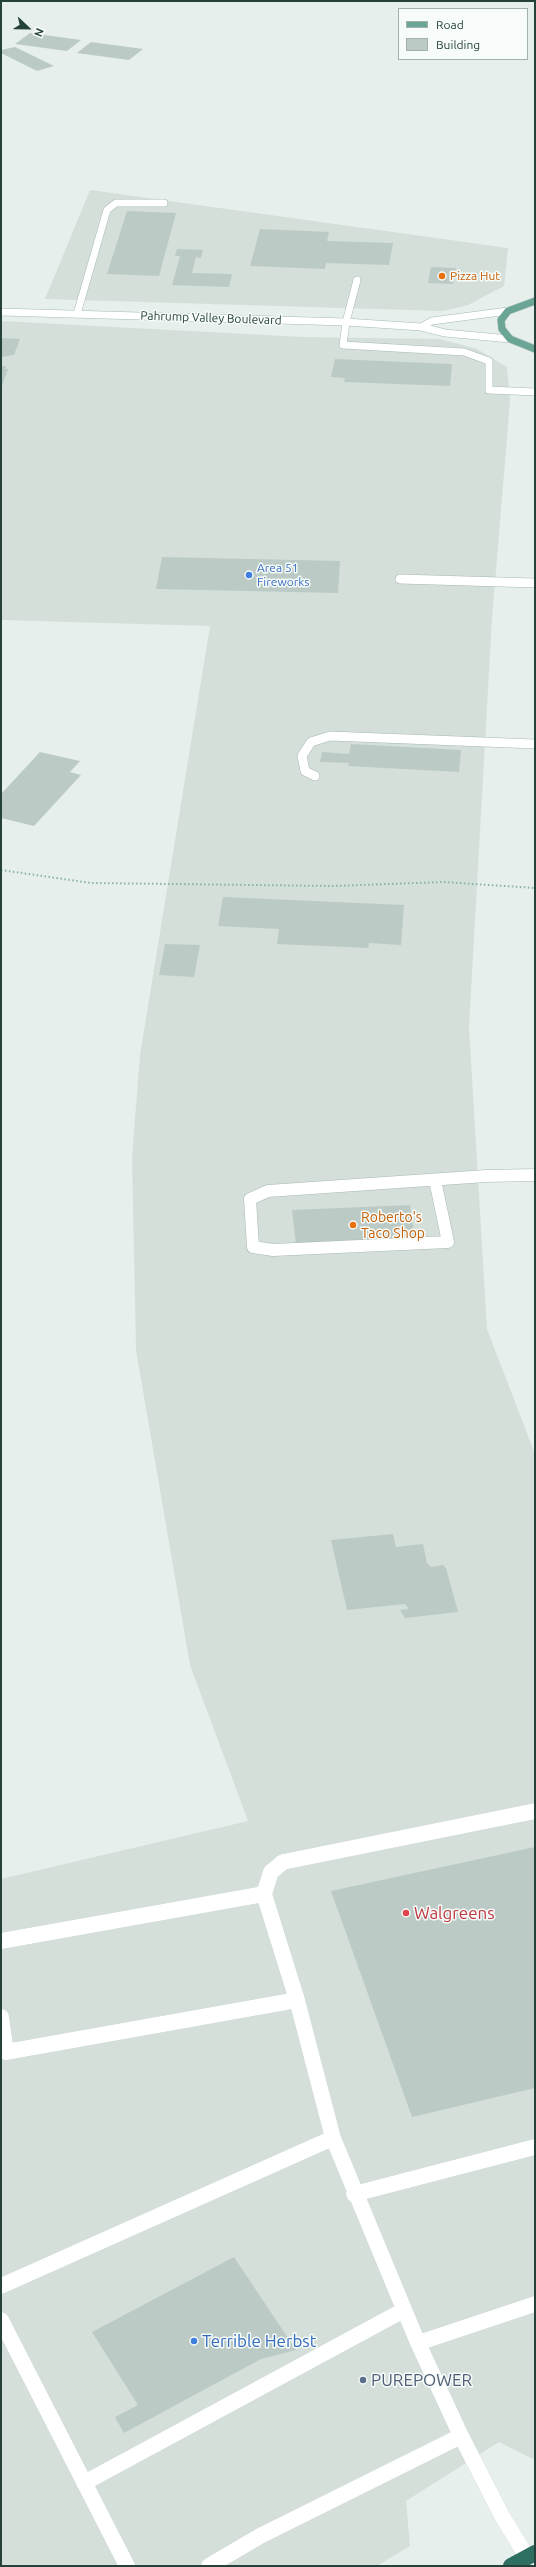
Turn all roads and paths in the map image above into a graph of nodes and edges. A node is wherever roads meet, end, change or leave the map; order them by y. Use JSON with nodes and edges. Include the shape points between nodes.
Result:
{"nodes":[{"id":1,"x":164,"y":203,"type":"dead end"},
{"id":2,"x":357,"y":280,"type":"dead end"},
{"id":3,"x":535,"y":301,"type":"edge"},
{"id":4,"x":508,"y":311,"type":"junction"},
{"id":5,"x":1,"y":312,"type":"edge"},
{"id":6,"x":77,"y":314,"type":"junction"},
{"id":7,"x":346,"y":322,"type":"junction"},
{"id":8,"x":421,"y":327,"type":"junction"},
{"id":9,"x":510,"y":339,"type":"junction"},
{"id":10,"x":522,"y":345,"type":"junction"},
{"id":11,"x":535,"y":349,"type":"edge"},
{"id":12,"x":535,"y":358,"type":"edge"},
{"id":13,"x":535,"y":392,"type":"edge"},
{"id":14,"x":400,"y":579,"type":"dead end"},
{"id":15,"x":535,"y":583,"type":"edge"},
{"id":16,"x":535,"y":744,"type":"edge"},
{"id":17,"x":315,"y":776,"type":"dead end"},
{"id":18,"x":1,"y":870,"type":"edge"},
{"id":19,"x":535,"y":888,"type":"edge"},
{"id":20,"x":535,"y":1175,"type":"edge"},
{"id":21,"x":435,"y":1180,"type":"junction"},
{"id":22,"x":535,"y":1811,"type":"edge"},
{"id":23,"x":264,"y":1894,"type":"junction"},
{"id":24,"x":1,"y":1941,"type":"edge"},
{"id":25,"x":297,"y":2000,"type":"junction"},
{"id":26,"x":1,"y":2017,"type":"edge"},
{"id":27,"x":333,"y":2138,"type":"junction"},
{"id":28,"x":535,"y":2147,"type":"edge"},
{"id":29,"x":354,"y":2194,"type":"junction"},
{"id":30,"x":1,"y":2286,"type":"edge"},
{"id":31,"x":535,"y":2304,"type":"edge"},
{"id":32,"x":404,"y":2310,"type":"junction"},
{"id":33,"x":1,"y":2320,"type":"edge"},
{"id":34,"x":418,"y":2343,"type":"junction"},
{"id":35,"x":461,"y":2436,"type":"junction"},
{"id":36,"x":84,"y":2483,"type":"junction"},
{"id":37,"x":531,"y":2555,"type":"edge"},
{"id":38,"x":127,"y":2566,"type":"edge"},
{"id":39,"x":209,"y":2566,"type":"edge"},
{"id":40,"x":511,"y":2566,"type":"edge"}],
"edges":[{"from":1,"to":6,"type":"main road","via":[[116,203],[107,210]]},
{"from":2,"to":7,"type":"main road"},
{"from":3,"to":4,"type":"main road"},
{"from":4,"to":8,"type":"main road","name":"Pahrump Valley Boulevard","via":[[432,321]]},
{"from":4,"to":9,"type":"main road","via":[[501,320],[502,330]]},
{"from":5,"to":6,"type":"main road","name":"Pahrump Valley Boulevard"},
{"from":6,"to":7,"type":"main road","name":"Pahrump Valley Boulevard"},
{"from":7,"to":8,"type":"main road","name":"Pahrump Valley Boulevard"},
{"from":7,"to":13,"type":"main road","via":[[343,345],[464,352],[489,361],[489,390]]},
{"from":8,"to":9,"type":"main road","name":"Pahrump Valley Boulevard","via":[[445,333]]},
{"from":9,"to":10,"type":"main road"},
{"from":10,"to":11,"type":"main road"},
{"from":10,"to":12,"type":"main road"},
{"from":14,"to":15,"type":"main road"},
{"from":16,"to":17,"type":"main road","via":[[438,738],[326,737],[311,742],[302,756],[305,771]]},
{"from":18,"to":19,"type":"path","via":[[91,883],[332,886],[443,882]]},
{"from":20,"to":21,"type":"main road"},
{"from":21,"to":21,"type":"main road","via":[[268,1191],[250,1199],[254,1247],[273,1250],[448,1242]]},
{"from":22,"to":23,"type":"main road","via":[[283,1862],[270,1872]]},
{"from":23,"to":24,"type":"main road"},
{"from":23,"to":25,"type":"main road"},
{"from":25,"to":26,"type":"main road","via":[[6,2052]]},
{"from":25,"to":27,"type":"main road"},
{"from":27,"to":29,"type":"main road"},
{"from":27,"to":30,"type":"main road"},
{"from":28,"to":29,"type":"main road"},
{"from":29,"to":32,"type":"main road"},
{"from":31,"to":34,"type":"main road"},
{"from":32,"to":34,"type":"main road"},
{"from":32,"to":36,"type":"main road"},
{"from":33,"to":36,"type":"main road"},
{"from":34,"to":35,"type":"main road"},
{"from":35,"to":37,"type":"main road","via":[[502,2516]]},
{"from":35,"to":39,"type":"main road","via":[[260,2536]]},
{"from":36,"to":38,"type":"main road"},
{"from":37,"to":40,"type":"highway"}]}
